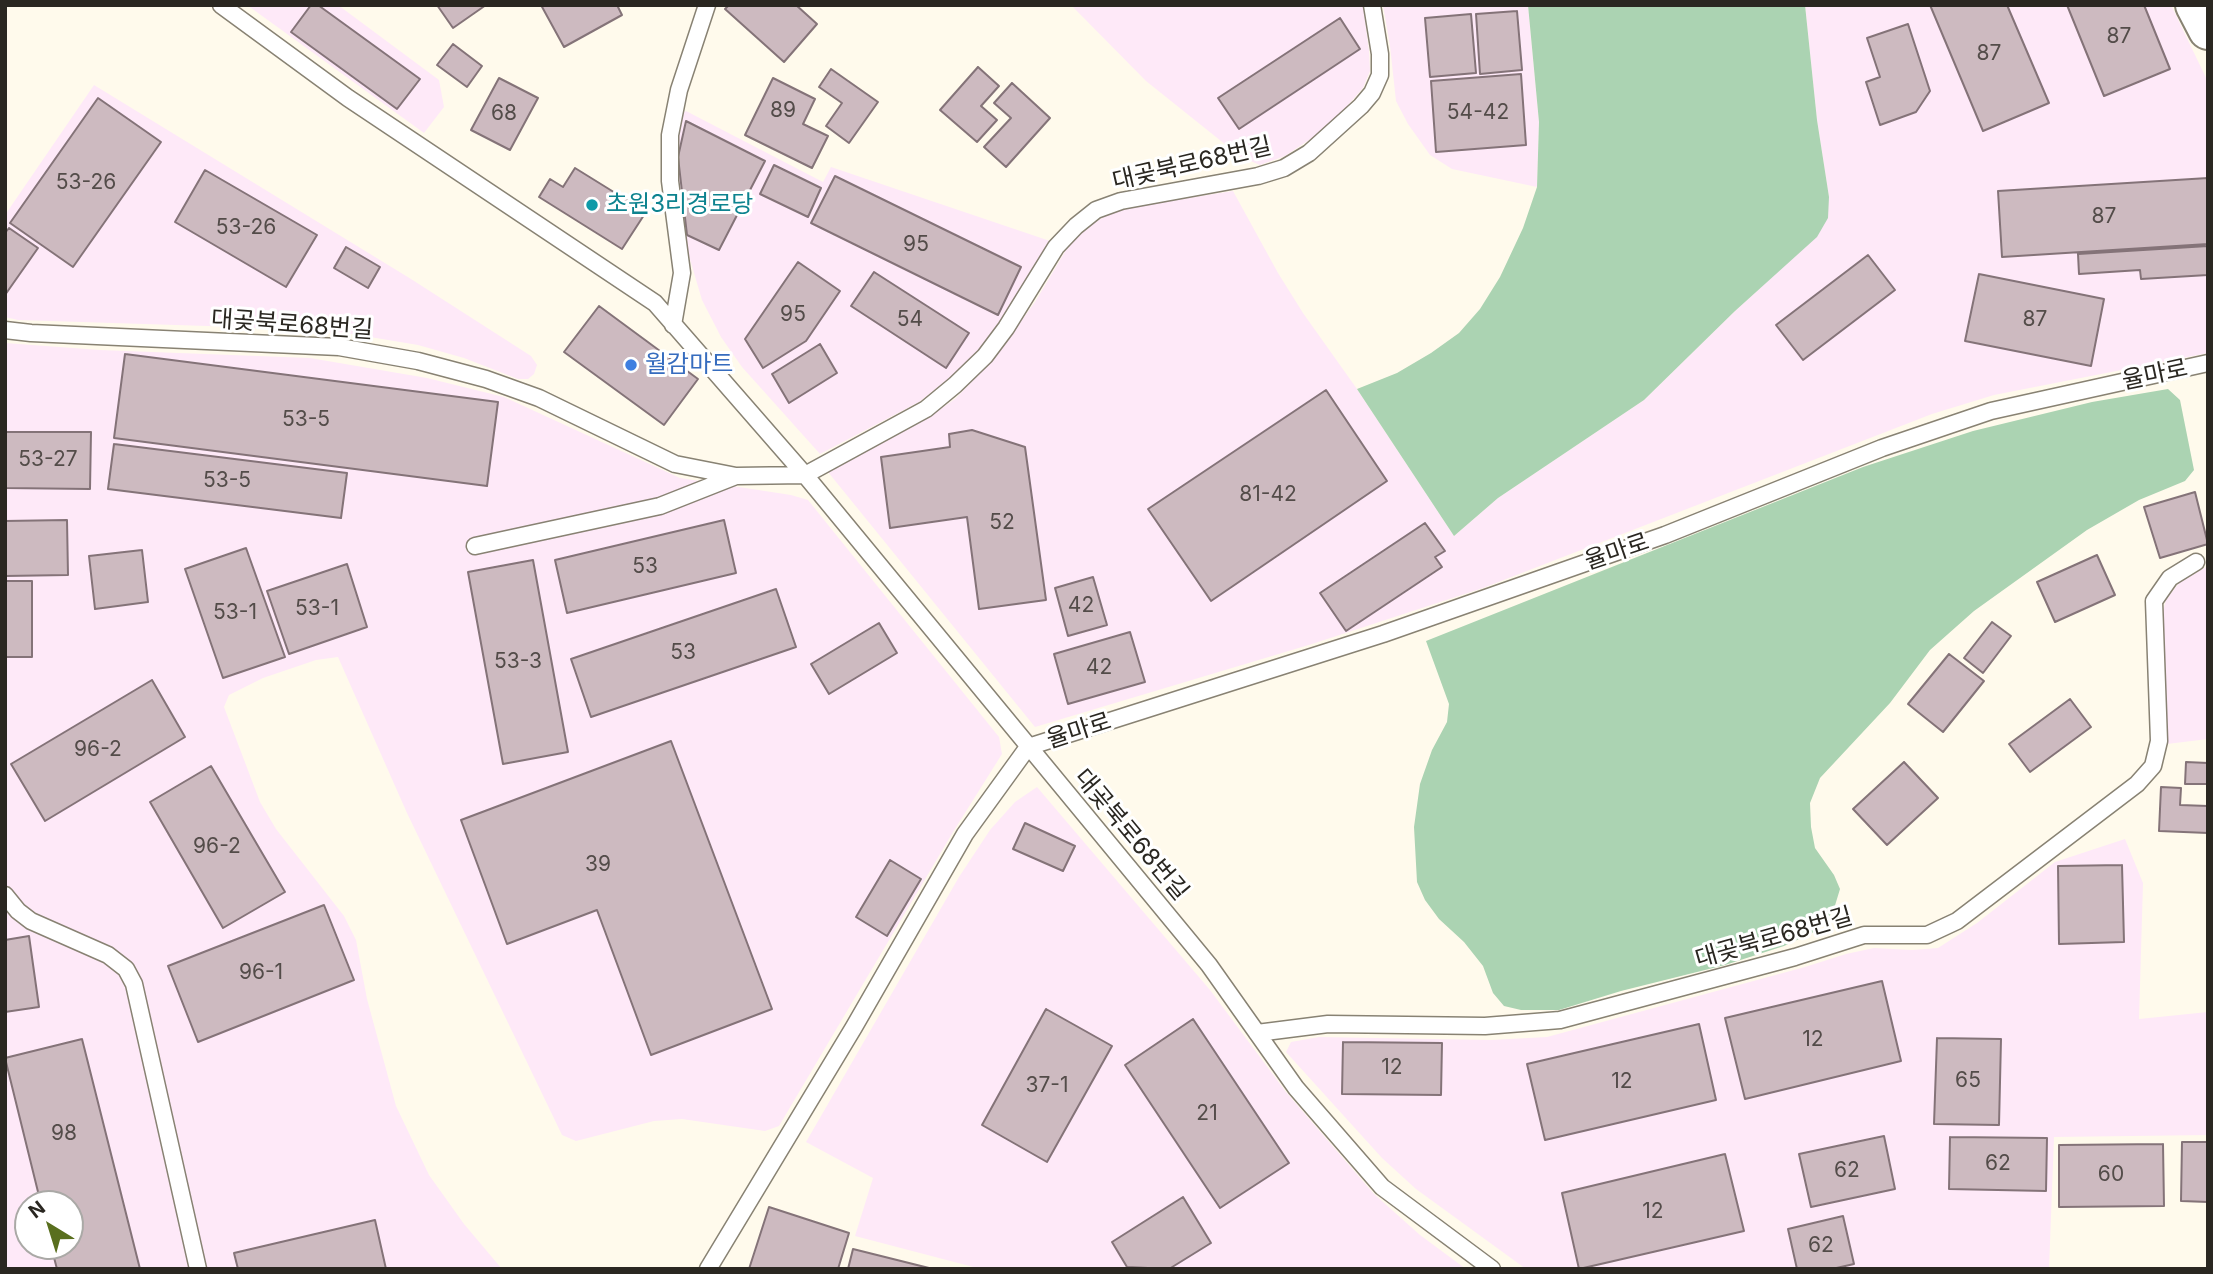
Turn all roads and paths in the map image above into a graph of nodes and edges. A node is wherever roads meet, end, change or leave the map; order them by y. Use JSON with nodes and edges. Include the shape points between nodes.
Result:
{"nodes":[{"id":1,"x":221,"y":5,"type":"edge"},
{"id":2,"x":708,"y":5,"type":"edge"},
{"id":3,"x":1372,"y":5,"type":"edge"},
{"id":4,"x":2195,"y":5,"type":"edge"},
{"id":5,"x":2208,"y":30,"type":"edge"},
{"id":6,"x":673,"y":324,"type":"junction"},
{"id":7,"x":5,"y":330,"type":"edge"},
{"id":8,"x":2208,"y":363,"type":"edge"},
{"id":9,"x":805,"y":475,"type":"junction"},
{"id":10,"x":736,"y":476,"type":"junction"},
{"id":11,"x":475,"y":546,"type":"dead end"},
{"id":12,"x":2196,"y":562,"type":"dead end"},
{"id":13,"x":1028,"y":747,"type":"junction"},
{"id":14,"x":5,"y":895,"type":"edge"},
{"id":15,"x":1257,"y":1033,"type":"junction"},
{"id":16,"x":198,"y":1269,"type":"edge"},
{"id":17,"x":708,"y":1269,"type":"edge"},
{"id":18,"x":1492,"y":1269,"type":"edge"}],
"edges":[{"from":1,"to":6,"type":"lane","name":"대곶북로68번길","via":[[348,98],[655,303]]},
{"from":2,"to":6,"type":"lane","via":[[679,90],[670,135],[670,181],[682,273]]},
{"from":3,"to":9,"type":"lane","name":"대곶북로68번길","via":[[1380,75],[1361,106],[1309,153],[1258,176],[1121,201],[1096,210],[1056,247],[1006,328],[956,385],[926,409]]},
{"from":4,"to":5,"type":"street"},
{"from":6,"to":9,"type":"lane","name":"대곶북로68번길"},
{"from":7,"to":10,"type":"lane","name":"대곶북로68번길","via":[[339,347],[418,361],[539,398],[676,464]]},
{"from":8,"to":13,"type":"lane","name":"율마로","via":[[1991,411],[1882,448],[1665,535],[1396,629]]},
{"from":9,"to":10,"type":"lane","name":"대곶북로68번길"},
{"from":9,"to":13,"type":"lane","name":"대곶북로68번길"},
{"from":10,"to":11,"type":"lane","via":[[660,506]]},
{"from":12,"to":15,"type":"lane","name":"대곶북로68번길","via":[[2170,578],[2154,601],[2159,741],[2153,766],[2137,784],[1957,921],[1927,935],[1864,935],[1560,1020],[1485,1026],[1328,1024]]},
{"from":13,"to":15,"type":"lane","name":"대곶북로68번길","via":[[1209,965]]},
{"from":13,"to":17,"type":"lane","via":[[965,834]]},
{"from":14,"to":16,"type":"lane","via":[[31,921],[108,955],[126,969],[134,984]]},
{"from":15,"to":18,"type":"lane","name":"대곶북로68번길","via":[[1296,1087],[1382,1187]]}]}
